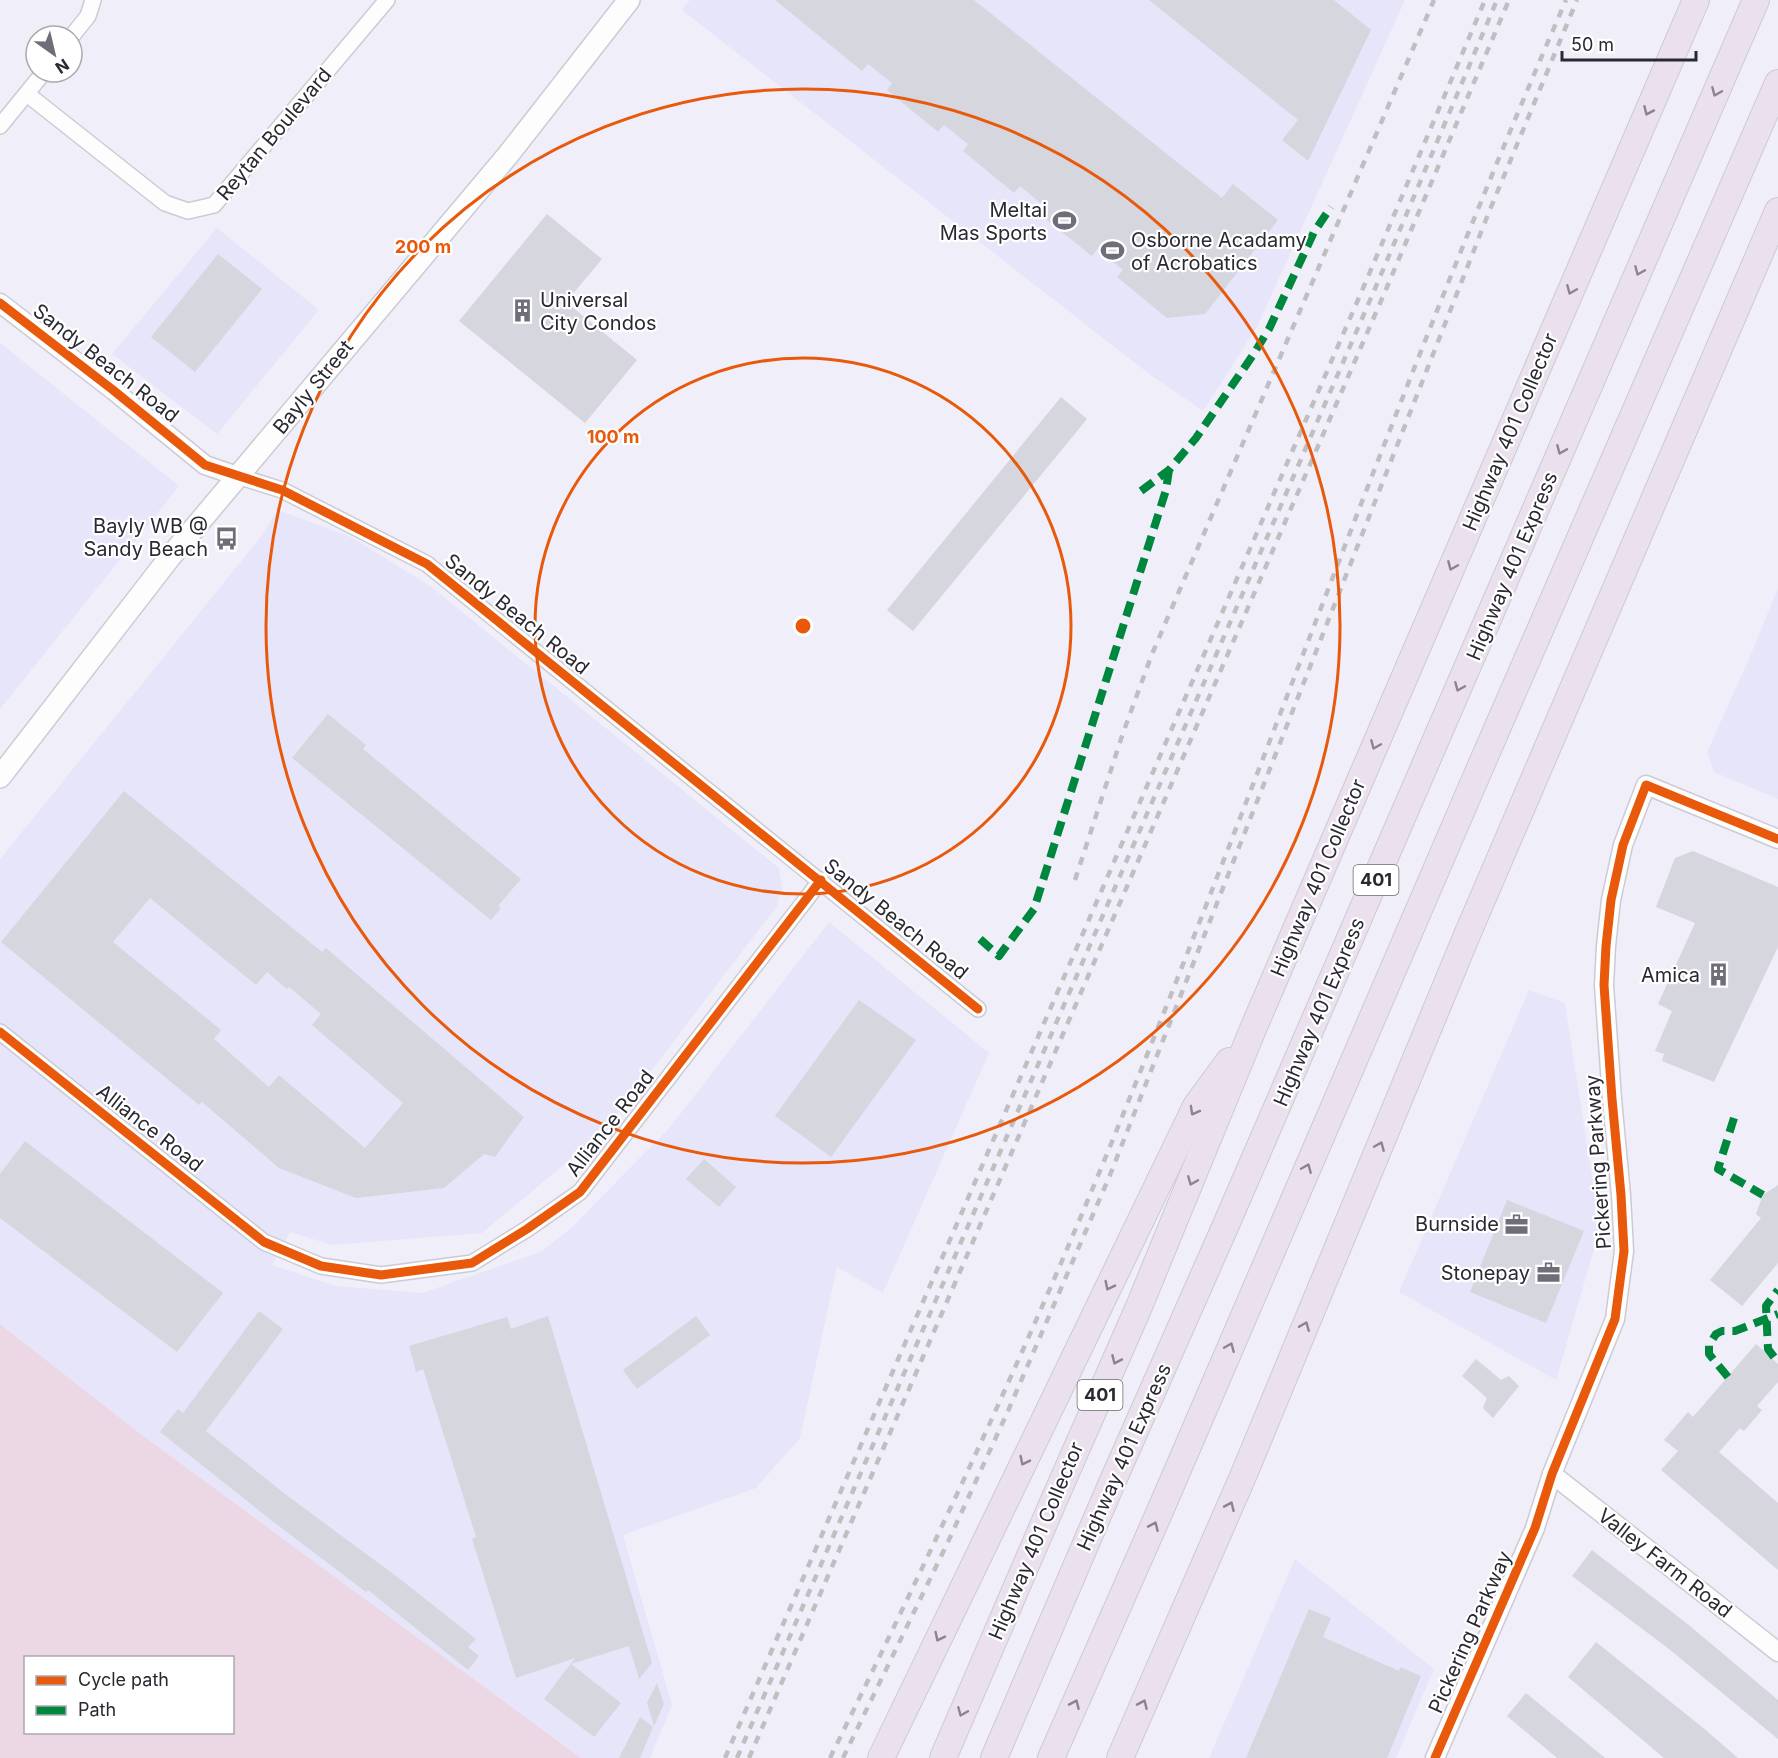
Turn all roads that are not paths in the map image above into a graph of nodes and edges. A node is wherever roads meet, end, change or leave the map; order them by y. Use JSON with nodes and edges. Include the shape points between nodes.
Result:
{"nodes":[{"id":1,"x":93,"y":0,"type":"edge"},
{"id":2,"x":387,"y":0,"type":"edge"},
{"id":3,"x":629,"y":0,"type":"edge"},
{"id":4,"x":1696,"y":0,"type":"edge"},
{"id":5,"x":1756,"y":0,"type":"edge"},
{"id":6,"x":82,"y":24,"type":"edge"},
{"id":7,"x":1778,"y":83,"type":"edge"},
{"id":8,"x":34,"y":84,"type":"edge"},
{"id":9,"x":27,"y":93,"type":"junction"},
{"id":10,"x":0,"y":126,"type":"edge"},
{"id":11,"x":1778,"y":211,"type":"edge"},
{"id":12,"x":1778,"y":238,"type":"edge"},
{"id":13,"x":1740,"y":301,"type":"junction"},
{"id":14,"x":0,"y":303,"type":"edge"},
{"id":15,"x":237,"y":476,"type":"junction"},
{"id":16,"x":0,"y":777,"type":"edge"},
{"id":17,"x":1778,"y":839,"type":"edge"},
{"id":18,"x":820,"y":880,"type":"junction"},
{"id":19,"x":978,"y":1009,"type":"dead end"},
{"id":20,"x":1253,"y":1029,"type":"junction"},
{"id":21,"x":0,"y":1032,"type":"edge"},
{"id":22,"x":1552,"y":1474,"type":"junction"},
{"id":23,"x":1778,"y":1652,"type":"edge"},
{"id":24,"x":881,"y":1758,"type":"edge"},
{"id":25,"x":942,"y":1758,"type":"edge"},
{"id":26,"x":994,"y":1758,"type":"edge"},
{"id":27,"x":1051,"y":1758,"type":"edge"},
{"id":28,"x":1120,"y":1758,"type":"edge"},
{"id":29,"x":1435,"y":1758,"type":"edge"}],
"edges":[{"from":1,"to":6,"type":"street"},
{"from":2,"to":9,"type":"street","name":"Reytan Boulevard","via":[[214,205],[188,211],[165,203]]},
{"from":3,"to":15,"type":"main road","name":"Bayly Street","via":[[508,155]]},
{"from":4,"to":20,"type":"highway","name":"Highway 401 Collector","number":"401","one_way":true},
{"from":5,"to":26,"type":"highway","name":"Highway 401 Express","number":"401","one_way":true},
{"from":27,"to":7,"type":"highway","number":"401","one_way":true},
{"from":8,"to":9,"type":"street"},
{"from":9,"to":10,"type":"street"},
{"from":11,"to":13,"type":"highway"},
{"from":12,"to":13,"type":"highway"},
{"from":28,"to":13,"type":"highway","one_way":true},
{"from":14,"to":15,"type":"street","name":"Sandy Beach Road","via":[[205,465]]},
{"from":15,"to":16,"type":"main road","name":"Bayly Street"},
{"from":15,"to":18,"type":"street","name":"Sandy Beach Road","via":[[282,490],[427,564]]},
{"from":17,"to":22,"type":"street","name":"Pickering Parkway","via":[[1646,785],[1623,844],[1611,900],[1604,985],[1624,1251],[1615,1318]]},
{"from":18,"to":19,"type":"street","name":"Sandy Beach Road"},
{"from":18,"to":21,"type":"street","name":"Alliance Road","via":[[580,1192],[472,1263],[381,1275],[321,1266],[264,1242]]},
{"from":20,"to":24,"type":"highway","one_way":true,"via":[[1196,1106]]},
{"from":20,"to":25,"type":"highway","name":"Highway 401 Collector","number":"401","one_way":true,"via":[[1138,1309]]},
{"from":22,"to":23,"type":"street","name":"Valley Farm Road"},
{"from":22,"to":29,"type":"street","name":"Pickering Parkway","via":[[1535,1528]]}]}
